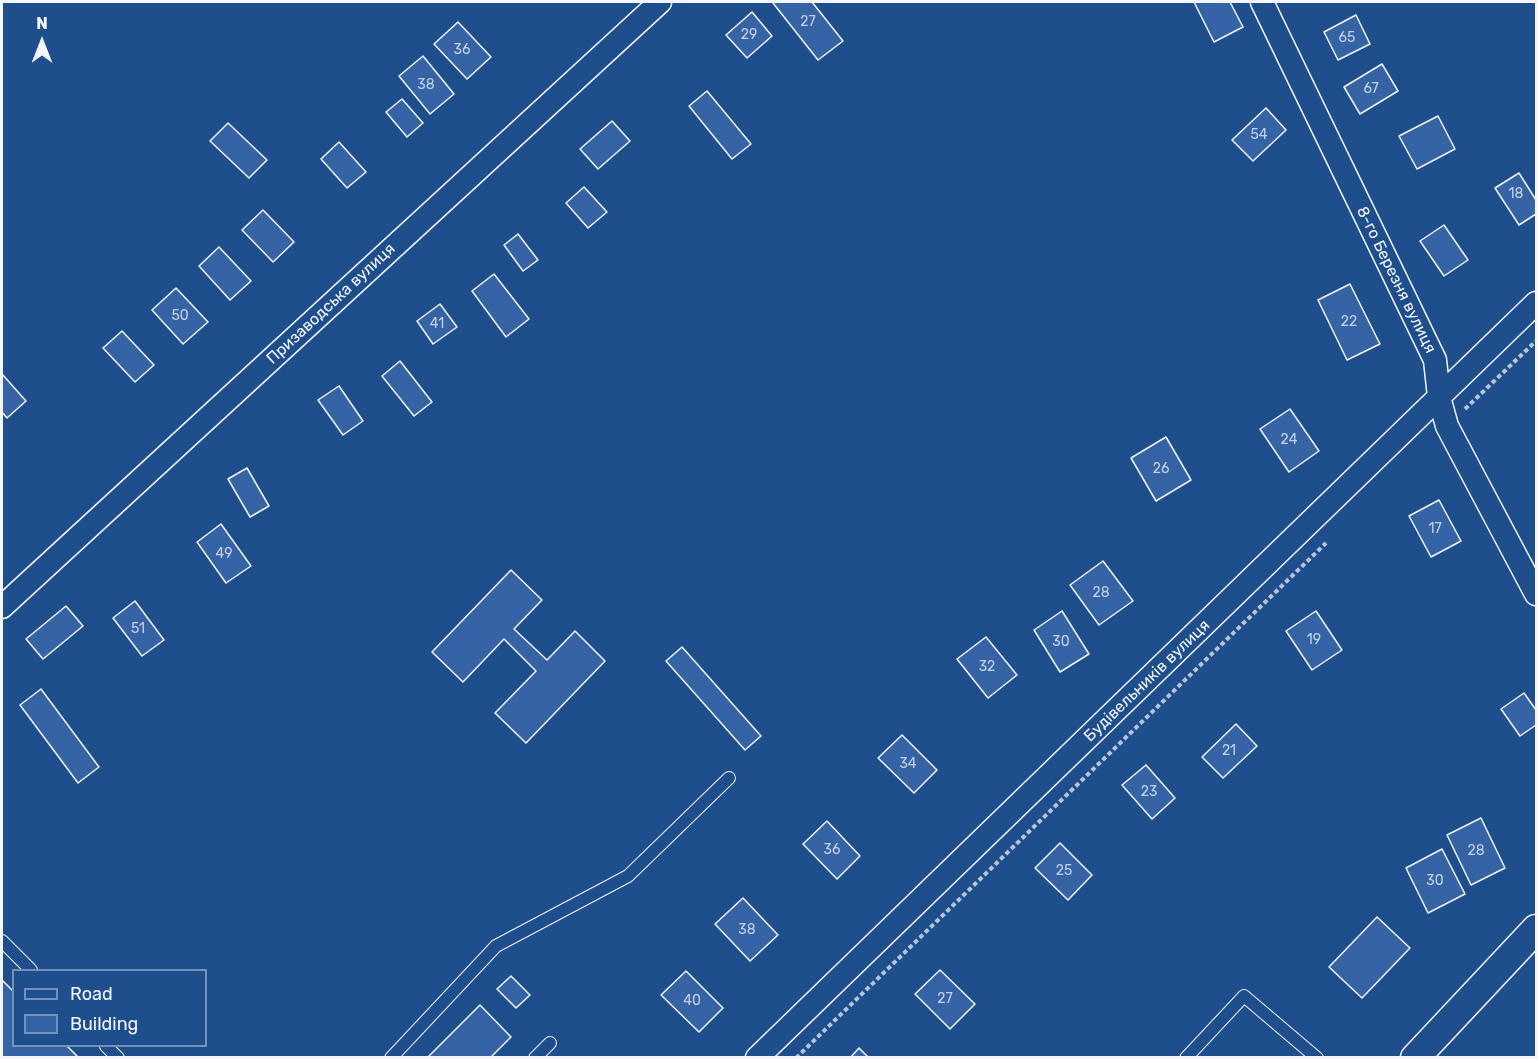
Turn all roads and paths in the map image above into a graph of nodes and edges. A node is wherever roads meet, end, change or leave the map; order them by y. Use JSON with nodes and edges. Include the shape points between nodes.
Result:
{"nodes":[{"id":1,"x":660,"y":2,"type":"edge"},
{"id":2,"x":1262,"y":2,"type":"edge"},
{"id":3,"x":1536,"y":303,"type":"edge"},
{"id":4,"x":1536,"y":341,"type":"edge"},
{"id":5,"x":1439,"y":397,"type":"junction"},
{"id":6,"x":1447,"y":426,"type":"junction"},
{"id":7,"x":1327,"y":542,"type":"dead end"},
{"id":8,"x":1536,"y":594,"type":"edge"},
{"id":9,"x":2,"y":607,"type":"edge"},
{"id":10,"x":729,"y":778,"type":"dead end"},
{"id":11,"x":1536,"y":929,"type":"edge"},
{"id":12,"x":2,"y":940,"type":"edge"},
{"id":13,"x":31,"y":969,"type":"edge"},
{"id":14,"x":550,"y":1043,"type":"dead end"},
{"id":15,"x":107,"y":1047,"type":"edge"},
{"id":16,"x":118,"y":1058,"type":"edge"},
{"id":17,"x":391,"y":1058,"type":"edge"},
{"id":18,"x":535,"y":1058,"type":"edge"},
{"id":19,"x":757,"y":1058,"type":"edge"},
{"id":20,"x":796,"y":1058,"type":"edge"},
{"id":21,"x":1186,"y":1058,"type":"edge"},
{"id":22,"x":1317,"y":1058,"type":"edge"},
{"id":23,"x":1415,"y":1058,"type":"edge"}],
"edges":[{"from":1,"to":9,"type":"street","name":"Призаводська вулиця"},
{"from":2,"to":5,"type":"street","name":"8-го Березня вулиця","via":[[1435,360]]},
{"from":3,"to":5,"type":"street","name":"Будівельників вулиця"},
{"from":4,"to":6,"type":"path"},
{"from":5,"to":6,"type":"street","name":"8-го Березня вулиця"},
{"from":5,"to":19,"type":"street","name":"Будівельників вулиця"},
{"from":6,"to":8,"type":"street","name":"8-го Березня вулиця"},
{"from":7,"to":20,"type":"path"},
{"from":10,"to":17,"type":"lane","via":[[628,876],[496,945]]},
{"from":11,"to":23,"type":"street"},
{"from":12,"to":13,"type":"lane"},
{"from":14,"to":18,"type":"lane"},
{"from":15,"to":16,"type":"lane"},
{"from":21,"to":22,"type":"lane","via":[[1244,996]]}]}
